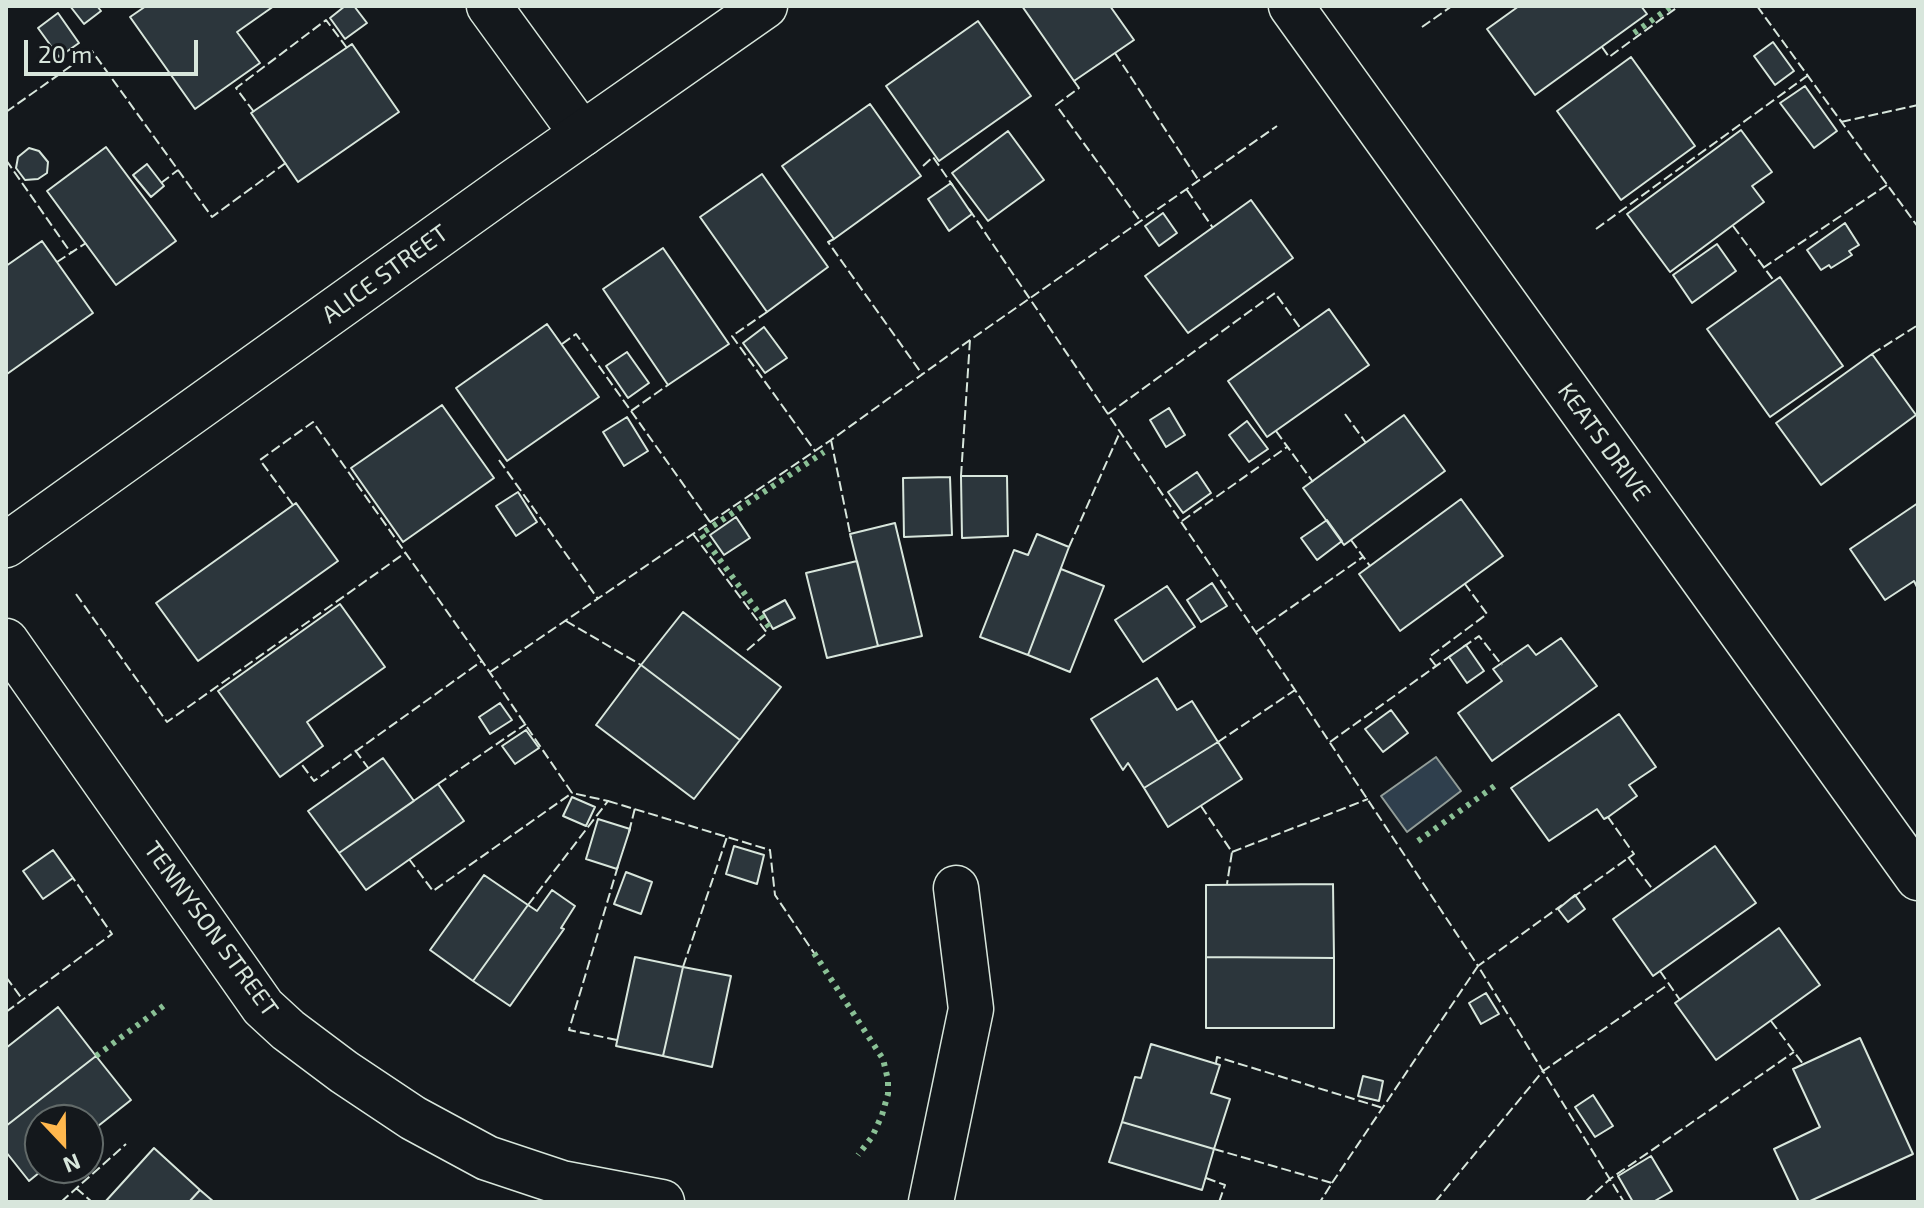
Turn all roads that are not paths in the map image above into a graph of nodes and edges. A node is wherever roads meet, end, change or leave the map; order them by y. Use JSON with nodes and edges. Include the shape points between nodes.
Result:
{"nodes":[{"id":1,"x":489,"y":6,"type":"edge"},
{"id":2,"x":765,"y":6,"type":"edge"},
{"id":3,"x":1291,"y":6,"type":"edge"},
{"id":4,"x":582,"y":134,"type":"junction"},
{"id":5,"x":6,"y":545,"type":"edge"},
{"id":6,"x":6,"y":641,"type":"edge"},
{"id":7,"x":1918,"y":878,"type":"edge"},
{"id":8,"x":956,"y":888,"type":"dead end"},
{"id":9,"x":662,"y":1202,"type":"edge"},
{"id":10,"x":931,"y":1202,"type":"edge"}],
"edges":[{"from":1,"to":4,"type":"street"},
{"from":2,"to":4,"type":"street","name":"ALICE STREET"},
{"from":3,"to":7,"type":"street","name":"KEATS DRIVE"},
{"from":4,"to":5,"type":"street","name":"ALICE STREET"},
{"from":6,"to":9,"type":"street","name":"TENNYSON STREET","via":[[263,1007],[288,1030],[413,1118],[487,1158],[562,1183]]},
{"from":8,"to":10,"type":"street","via":[[971,1009]]}]}
